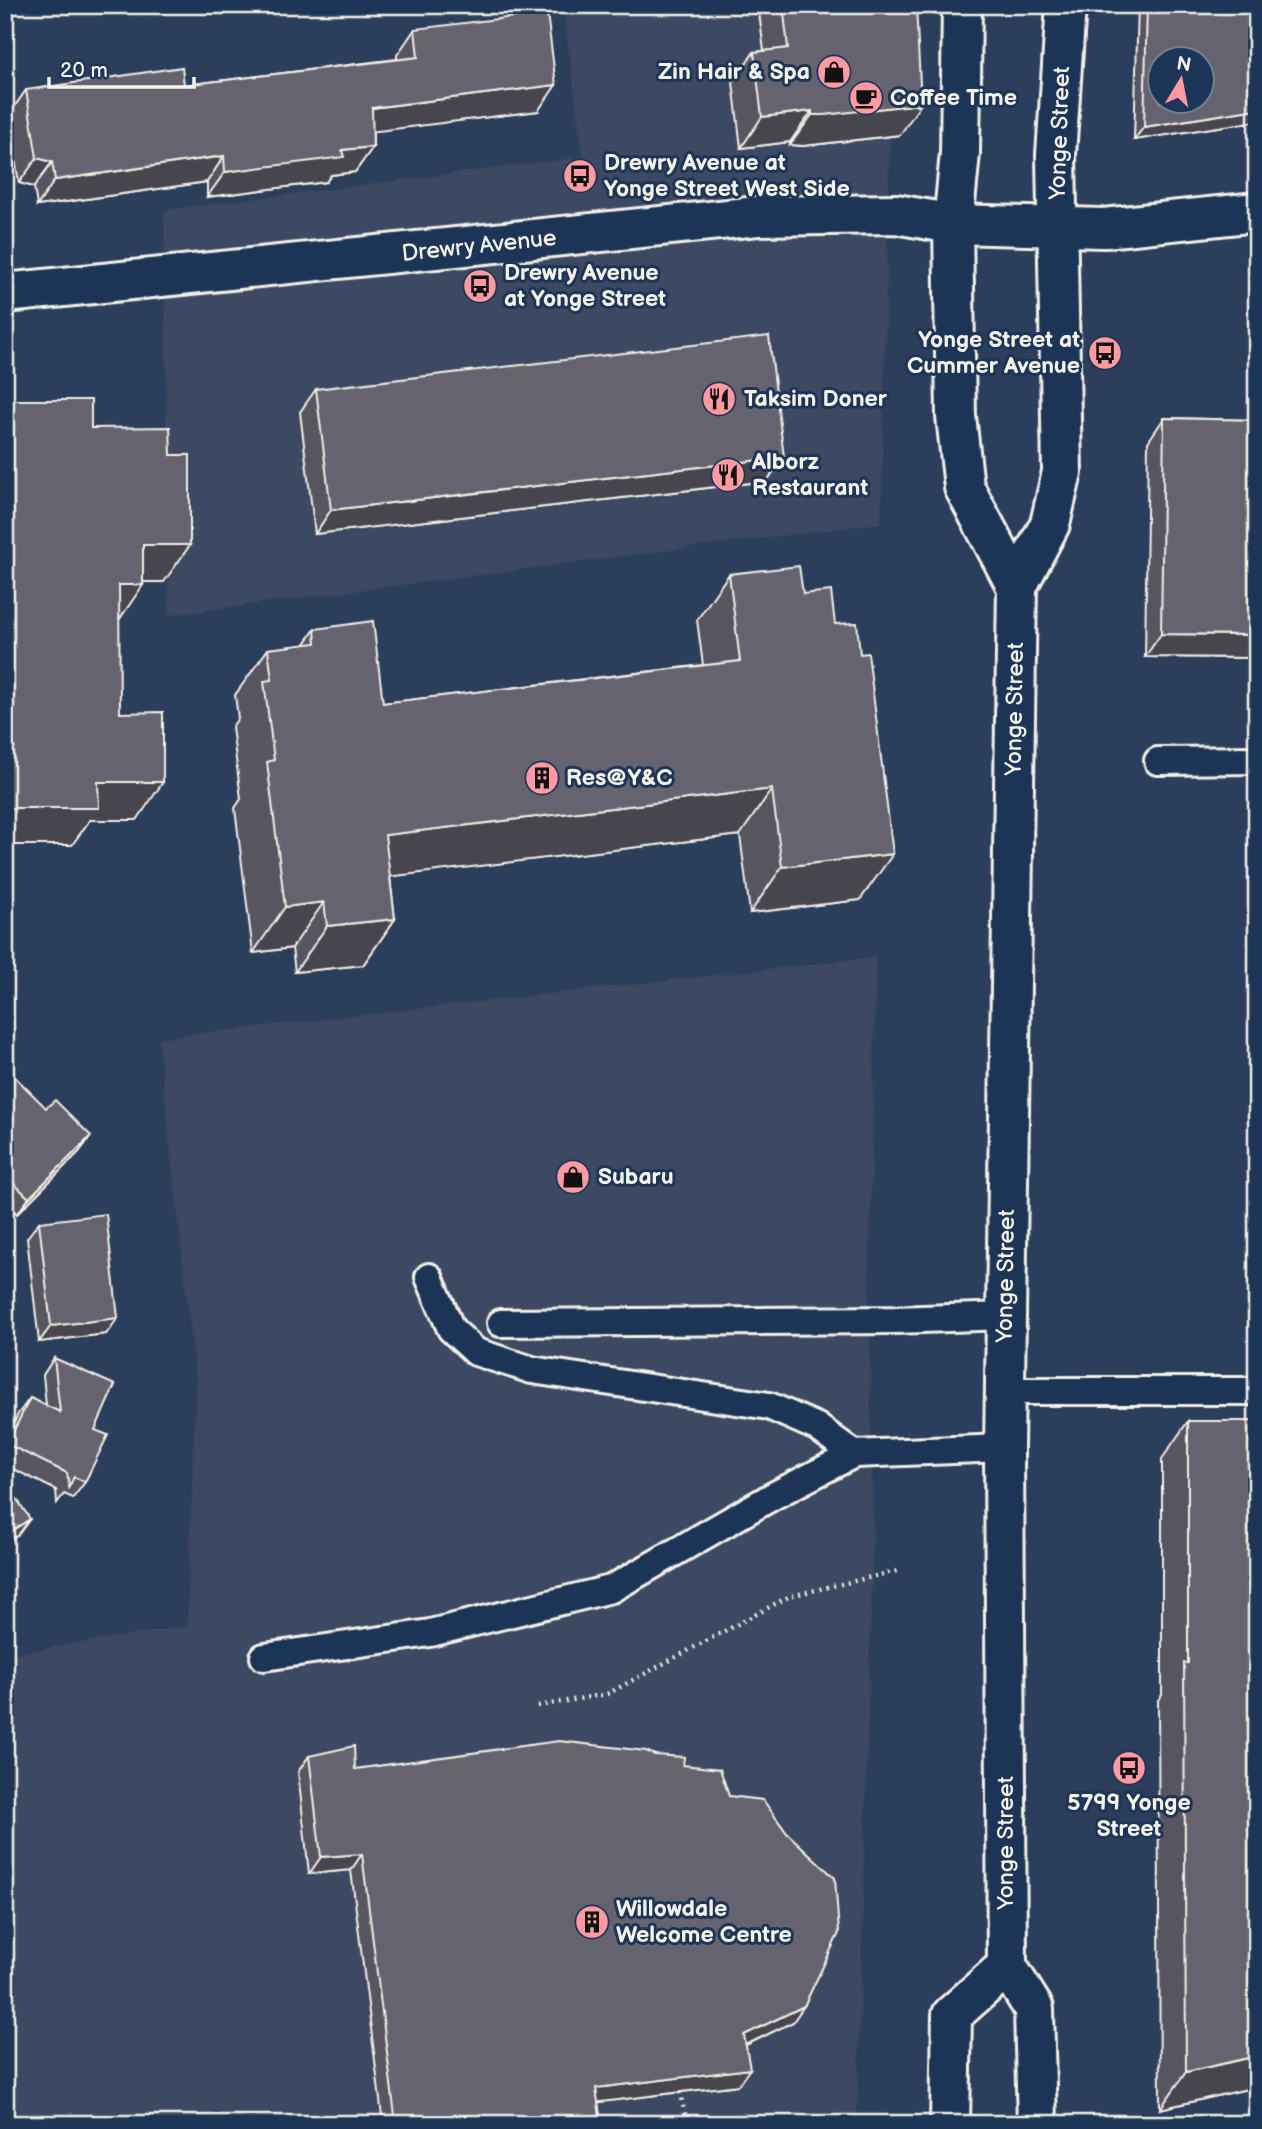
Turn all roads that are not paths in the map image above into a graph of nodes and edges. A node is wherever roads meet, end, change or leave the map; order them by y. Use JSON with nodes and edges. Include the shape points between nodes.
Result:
{"nodes":[{"id":1,"x":962,"y":5,"type":"edge"},
{"id":2,"x":1066,"y":5,"type":"edge"},
{"id":3,"x":1257,"y":212,"type":"edge"},
{"id":4,"x":953,"y":224,"type":"junction"},
{"id":5,"x":1057,"y":226,"type":"junction"},
{"id":6,"x":5,"y":293,"type":"edge"},
{"id":7,"x":1017,"y":587,"type":"junction"},
{"id":8,"x":1257,"y":760,"type":"edge"},
{"id":9,"x":1158,"y":761,"type":"dead end"},
{"id":10,"x":429,"y":1277,"type":"dead end"},
{"id":11,"x":1006,"y":1316,"type":"junction"},
{"id":12,"x":501,"y":1323,"type":"dead end"},
{"id":13,"x":1004,"y":1391,"type":"junction"},
{"id":14,"x":1257,"y":1391,"type":"edge"},
{"id":15,"x":1004,"y":1448,"type":"junction"},
{"id":16,"x":854,"y":1454,"type":"junction"},
{"id":17,"x":264,"y":1657,"type":"dead end"},
{"id":18,"x":1007,"y":1966,"type":"junction"},
{"id":19,"x":950,"y":2124,"type":"edge"},
{"id":20,"x":1037,"y":2124,"type":"edge"}],
"edges":[{"from":1,"to":4,"type":"main road","name":"Yonge Street","via":[[960,153]]},
{"from":2,"to":5,"type":"main road","name":"Yonge Street","via":[[1056,155]]},
{"from":3,"to":5,"type":"main road","name":"Drewry Avenue","via":[[1104,228]]},
{"from":4,"to":5,"type":"main road","name":"Drewry Avenue"},
{"from":4,"to":6,"type":"main road","name":"Drewry Avenue","via":[[896,214],[758,216]]},
{"from":4,"to":7,"type":"main road","name":"Yonge Street","via":[[956,416],[964,487]]},
{"from":5,"to":7,"type":"main road","name":"Yonge Street","via":[[1062,472],[1050,524]]},
{"from":7,"to":11,"type":"main road","name":"Yonge Street"},
{"from":8,"to":9,"type":"lane"},
{"from":10,"to":16,"type":"lane","via":[[451,1329],[477,1352],[532,1370],[769,1406],[817,1427]]},
{"from":11,"to":12,"type":"lane"},
{"from":11,"to":13,"type":"main road","name":"Yonge Street"},
{"from":13,"to":14,"type":"lane"},
{"from":13,"to":15,"type":"main road","name":"Yonge Street"},
{"from":15,"to":16,"type":"lane"},
{"from":15,"to":18,"type":"main road","name":"Yonge Street"},
{"from":16,"to":17,"type":"lane","via":[[611,1589],[430,1633]]},
{"from":18,"to":19,"type":"main road","via":[[952,2015]]},
{"from":18,"to":20,"type":"main road","via":[[1034,2009]]}]}
